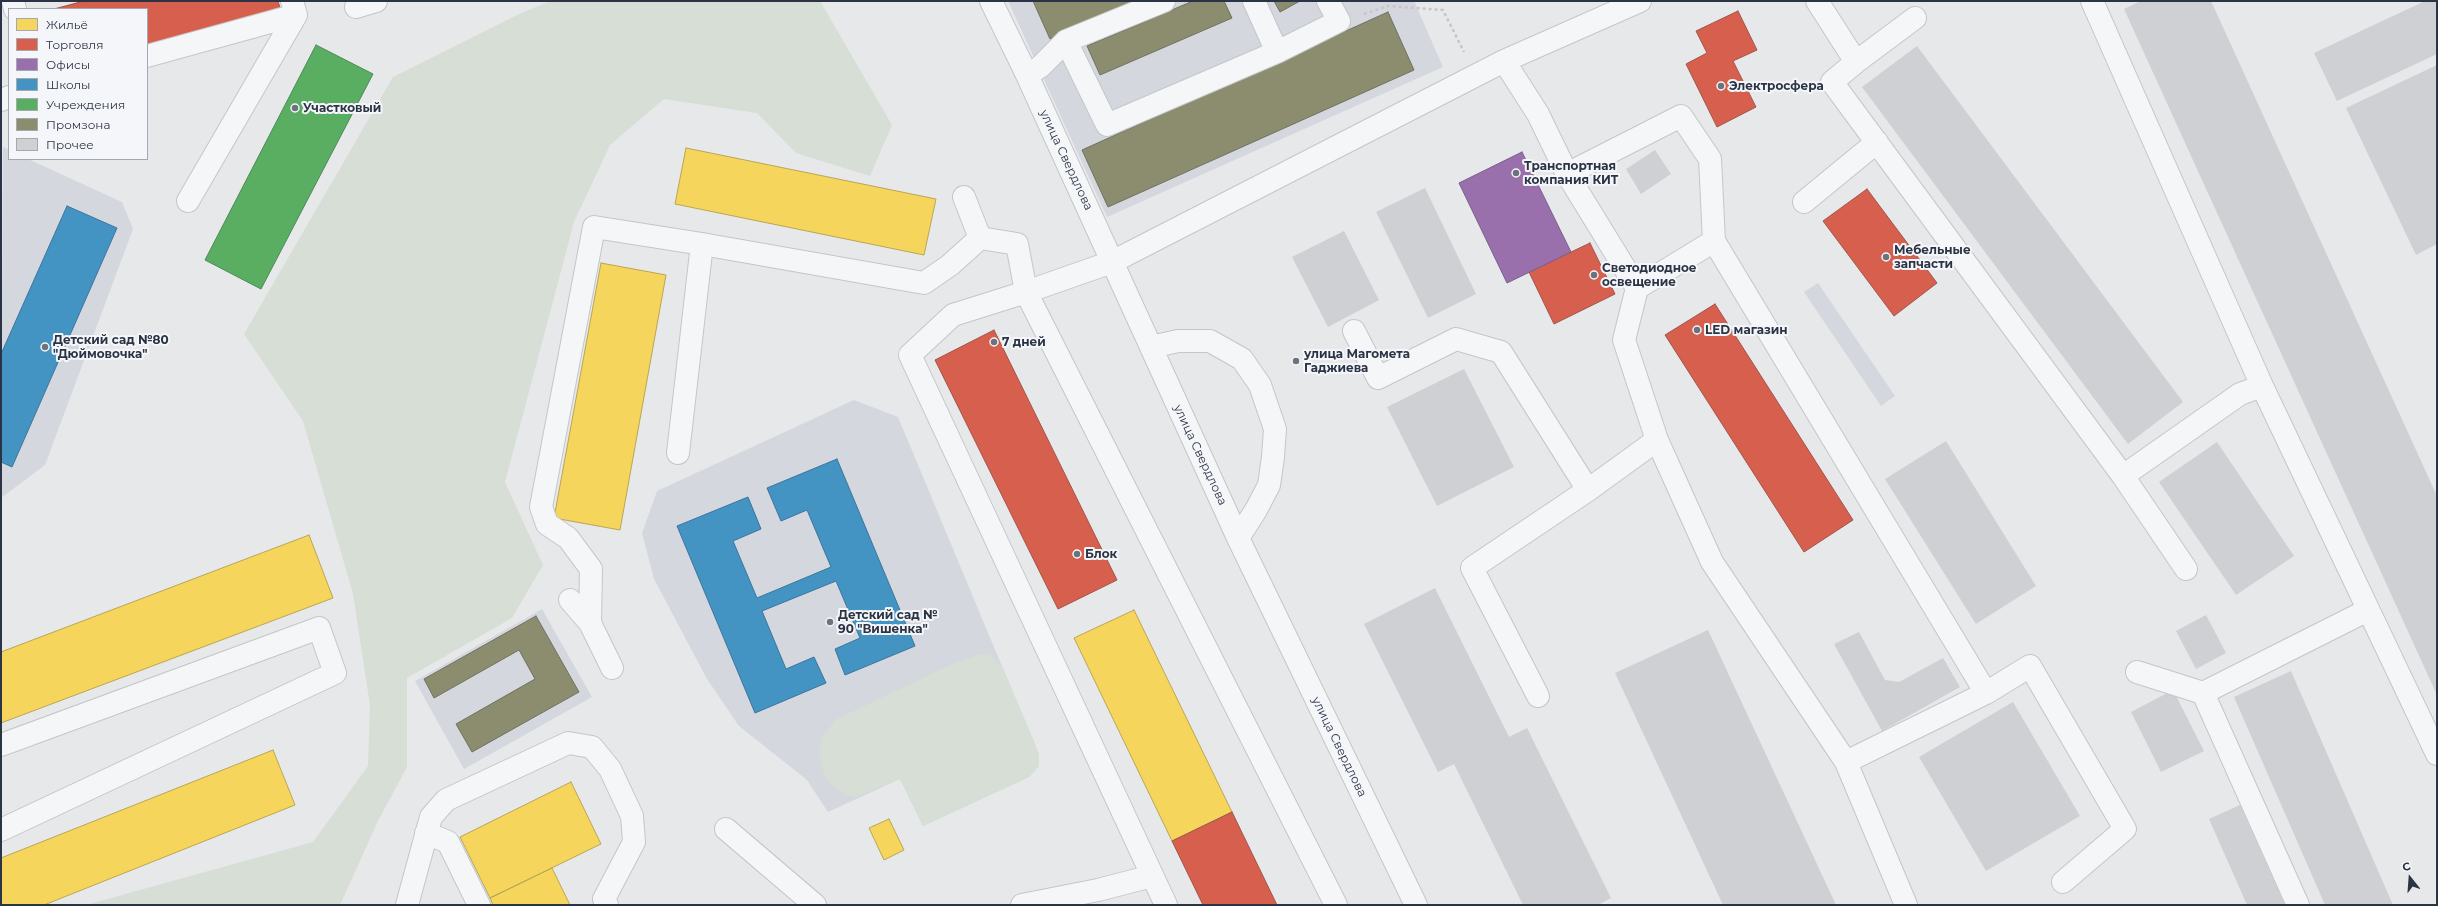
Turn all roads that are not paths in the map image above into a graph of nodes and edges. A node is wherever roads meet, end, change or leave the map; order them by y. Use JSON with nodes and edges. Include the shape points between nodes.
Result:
{"nodes":[{"id":1,"x":991,"y":1,"type":"edge"},
{"id":2,"x":1164,"y":1,"type":"edge"},
{"id":3,"x":1254,"y":1,"type":"edge"},
{"id":4,"x":1328,"y":1,"type":"edge"},
{"id":5,"x":1640,"y":1,"type":"edge"},
{"id":6,"x":1817,"y":1,"type":"edge"},
{"id":7,"x":2092,"y":1,"type":"edge"},
{"id":8,"x":294,"y":8,"type":"edge"},
{"id":9,"x":1915,"y":18,"type":"dead end"},
{"id":10,"x":1066,"y":41,"type":"junction"},
{"id":11,"x":1277,"y":52,"type":"junction"},
{"id":12,"x":148,"y":56,"type":"edge"},
{"id":13,"x":1504,"y":61,"type":"junction"},
{"id":14,"x":1856,"y":62,"type":"junction"},
{"id":15,"x":1026,"y":74,"type":"junction"},
{"id":16,"x":1877,"y":142,"type":"junction"},
{"id":17,"x":1567,"y":174,"type":"junction"},
{"id":18,"x":964,"y":197,"type":"dead end"},
{"id":19,"x":188,"y":201,"type":"dead end"},
{"id":20,"x":1804,"y":202,"type":"dead end"},
{"id":21,"x":980,"y":238,"type":"junction"},
{"id":22,"x":1714,"y":240,"type":"junction"},
{"id":23,"x":702,"y":244,"type":"junction"},
{"id":24,"x":1112,"y":262,"type":"junction"},
{"id":25,"x":1638,"y":288,"type":"junction"},
{"id":26,"x":1026,"y":292,"type":"junction"},
{"id":27,"x":1354,"y":331,"type":"dead end"},
{"id":28,"x":1151,"y":347,"type":"junction"},
{"id":29,"x":2262,"y":386,"type":"junction"},
{"id":30,"x":1657,"y":440,"type":"junction"},
{"id":31,"x":678,"y":453,"type":"dead end"},
{"id":32,"x":2123,"y":476,"type":"junction"},
{"id":33,"x":1588,"y":490,"type":"junction"},
{"id":34,"x":1238,"y":538,"type":"junction"},
{"id":35,"x":2186,"y":569,"type":"dead end"},
{"id":36,"x":570,"y":600,"type":"dead end"},
{"id":37,"x":2368,"y":610,"type":"junction"},
{"id":38,"x":590,"y":623,"type":"junction"},
{"id":39,"x":612,"y":668,"type":"dead end"},
{"id":40,"x":2137,"y":672,"type":"dead end"},
{"id":41,"x":1986,"y":693,"type":"junction"},
{"id":42,"x":2203,"y":694,"type":"junction"},
{"id":43,"x":1538,"y":696,"type":"dead end"},
{"id":44,"x":1,"y":745,"type":"edge"},
{"id":45,"x":2437,"y":754,"type":"edge"},
{"id":46,"x":1846,"y":762,"type":"junction"},
{"id":47,"x":726,"y":828,"type":"dead end"},
{"id":48,"x":1,"y":830,"type":"edge"},
{"id":49,"x":426,"y":833,"type":"junction"},
{"id":50,"x":1152,"y":876,"type":"junction"},
{"id":51,"x":2063,"y":882,"type":"dead end"},
{"id":52,"x":1097,"y":898,"type":"edge"},
{"id":53,"x":407,"y":905,"type":"edge"},
{"id":54,"x":479,"y":905,"type":"edge"},
{"id":55,"x":607,"y":905,"type":"edge"},
{"id":56,"x":815,"y":905,"type":"edge"},
{"id":57,"x":1022,"y":905,"type":"edge"},
{"id":58,"x":1166,"y":905,"type":"edge"},
{"id":59,"x":1336,"y":905,"type":"edge"},
{"id":60,"x":1416,"y":905,"type":"edge"},
{"id":61,"x":1906,"y":905,"type":"edge"},
{"id":62,"x":2298,"y":905,"type":"edge"}],
"edges":[{"from":1,"to":15,"type":"street","name":"улица Свердлова"},
{"from":2,"to":10,"type":"street"},
{"from":3,"to":11,"type":"street"},
{"from":4,"to":11,"type":"street","via":[[1339,21]]},
{"from":5,"to":13,"type":"street"},
{"from":6,"to":14,"type":"street"},
{"from":7,"to":29,"type":"street"},
{"from":8,"to":12,"type":"street"},
{"from":8,"to":19,"type":"street"},
{"from":9,"to":14,"type":"street"},
{"from":10,"to":11,"type":"street","via":[[1108,125]]},
{"from":10,"to":15,"type":"street","via":[[1040,67]]},
{"from":13,"to":17,"type":"street","via":[[1538,114]]},
{"from":13,"to":24,"type":"street"},
{"from":14,"to":16,"type":"street","via":[[1832,82]]},
{"from":15,"to":24,"type":"street","name":"улица Свердлова"},
{"from":16,"to":20,"type":"street"},
{"from":16,"to":32,"type":"street"},
{"from":17,"to":22,"type":"street","via":[[1681,116],[1710,159]]},
{"from":17,"to":25,"type":"street"},
{"from":18,"to":21,"type":"street"},
{"from":21,"to":23,"type":"street","via":[[950,265],[924,283]]},
{"from":21,"to":26,"type":"street","via":[[1017,244]]},
{"from":22,"to":25,"type":"street"},
{"from":22,"to":41,"type":"street"},
{"from":23,"to":31,"type":"street"},
{"from":23,"to":38,"type":"street","via":[[594,228],[541,507],[547,524],[568,538],[591,569]]},
{"from":24,"to":26,"type":"street"},
{"from":24,"to":28,"type":"street","name":"улица Свердлова"},
{"from":25,"to":30,"type":"street","via":[[1624,340]]},
{"from":26,"to":50,"type":"street","via":[[953,315],[910,355]]},
{"from":26,"to":59,"type":"street"},
{"from":27,"to":33,"type":"street","via":[[1378,378],[1456,339],[1501,352]]},
{"from":28,"to":34,"type":"street","name":"улица Свердлова"},
{"from":28,"to":34,"type":"street","via":[[1178,340],[1210,341],[1242,359],[1260,385],[1275,430],[1269,485]]},
{"from":29,"to":32,"type":"street","via":[[2240,394]]},
{"from":29,"to":37,"type":"street"},
{"from":30,"to":33,"type":"street"},
{"from":30,"to":46,"type":"street","via":[[1712,562]]},
{"from":32,"to":35,"type":"street"},
{"from":33,"to":43,"type":"street","via":[[1472,568]]},
{"from":34,"to":60,"type":"street","name":"улица Свердлова"},
{"from":36,"to":38,"type":"street"},
{"from":37,"to":42,"type":"street"},
{"from":37,"to":45,"type":"street"},
{"from":38,"to":39,"type":"street"},
{"from":40,"to":42,"type":"street"},
{"from":41,"to":46,"type":"street"},
{"from":41,"to":51,"type":"street","via":[[2030,666],[2125,829]]},
{"from":42,"to":62,"type":"street"},
{"from":44,"to":48,"type":"street","via":[[319,628],[336,673]]},
{"from":46,"to":61,"type":"street"},
{"from":47,"to":56,"type":"street"},
{"from":49,"to":53,"type":"street"},
{"from":49,"to":54,"type":"street","via":[[448,842]]},
{"from":49,"to":55,"type":"street","via":[[431,817],[446,800],[568,742],[592,747],[610,769],[632,816],[634,842],[604,899]]},
{"from":50,"to":52,"type":"street"},
{"from":50,"to":58,"type":"street"},
{"from":52,"to":57,"type":"street"}]}
